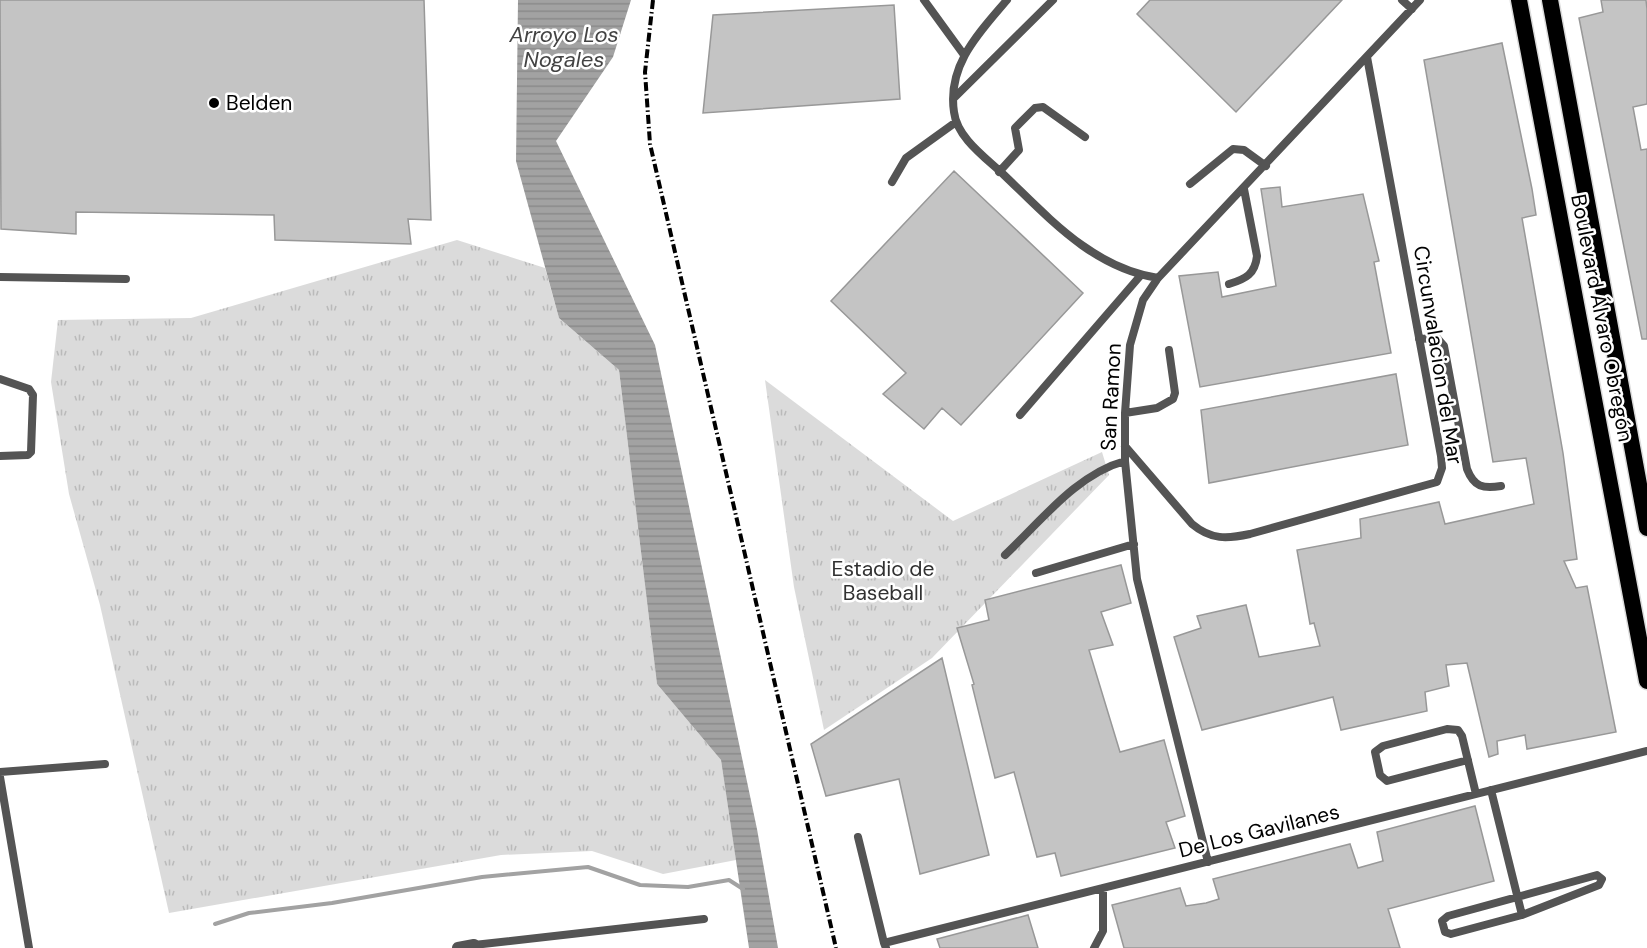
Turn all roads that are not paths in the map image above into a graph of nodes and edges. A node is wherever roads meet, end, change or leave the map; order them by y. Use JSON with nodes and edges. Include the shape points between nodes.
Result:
{"nodes":[{"id":1,"x":924,"y":0,"type":"edge"},
{"id":2,"x":1007,"y":0,"type":"edge"},
{"id":3,"x":1053,"y":0,"type":"edge"},
{"id":4,"x":1402,"y":0,"type":"edge"},
{"id":5,"x":1420,"y":0,"type":"edge"},
{"id":6,"x":1519,"y":0,"type":"edge"},
{"id":7,"x":1550,"y":0,"type":"edge"},
{"id":8,"x":1412,"y":9,"type":"junction"},
{"id":9,"x":963,"y":55,"type":"junction"},
{"id":10,"x":1367,"y":57,"type":"junction"},
{"id":11,"x":954,"y":98,"type":"junction"},
{"id":12,"x":956,"y":122,"type":"junction"},
{"id":13,"x":1085,"y":137,"type":"dead end"},
{"id":14,"x":1266,"y":166,"type":"junction"},
{"id":15,"x":999,"y":172,"type":"junction"},
{"id":16,"x":892,"y":182,"type":"dead end"},
{"id":17,"x":1190,"y":184,"type":"dead end"},
{"id":18,"x":1244,"y":189,"type":"junction"},
{"id":19,"x":1141,"y":275,"type":"junction"},
{"id":20,"x":0,"y":277,"type":"edge"},
{"id":21,"x":1158,"y":278,"type":"junction"},
{"id":22,"x":126,"y":279,"type":"dead end"},
{"id":23,"x":1229,"y":284,"type":"dead end"},
{"id":24,"x":1419,"y":339,"type":"junction"},
{"id":25,"x":1169,"y":350,"type":"dead end"},
{"id":26,"x":0,"y":379,"type":"edge"},
{"id":27,"x":1125,"y":413,"type":"junction"},
{"id":28,"x":1020,"y":415,"type":"dead end"},
{"id":29,"x":1125,"y":446,"type":"junction"},
{"id":30,"x":0,"y":456,"type":"edge"},
{"id":31,"x":1125,"y":461,"type":"junction"},
{"id":32,"x":1501,"y":486,"type":"dead end"},
{"id":33,"x":1647,"y":528,"type":"edge"},
{"id":34,"x":1134,"y":544,"type":"junction"},
{"id":35,"x":1005,"y":555,"type":"dead end"},
{"id":36,"x":1036,"y":573,"type":"dead end"},
{"id":37,"x":1647,"y":681,"type":"edge"},
{"id":38,"x":1647,"y":751,"type":"edge"},
{"id":39,"x":1468,"y":760,"type":"junction"},
{"id":40,"x":105,"y":764,"type":"dead end"},
{"id":41,"x":0,"y":772,"type":"edge"},
{"id":42,"x":0,"y":777,"type":"edge"},
{"id":43,"x":1491,"y":790,"type":"junction"},
{"id":44,"x":1476,"y":794,"type":"junction"},
{"id":45,"x":858,"y":837,"type":"dead end"},
{"id":46,"x":1208,"y":862,"type":"junction"},
{"id":47,"x":1102,"y":888,"type":"junction"},
{"id":48,"x":1517,"y":896,"type":"junction"},
{"id":49,"x":1522,"y":915,"type":"junction"},
{"id":50,"x":704,"y":919,"type":"dead end"},
{"id":51,"x":885,"y":945,"type":"edge"},
{"id":52,"x":474,"y":947,"type":"edge"},
{"id":53,"x":29,"y":948,"type":"edge"},
{"id":54,"x":458,"y":948,"type":"edge"},
{"id":55,"x":1094,"y":948,"type":"edge"}],
"edges":[{"from":1,"to":9,"type":"lane"},
{"from":2,"to":9,"type":"lane"},
{"from":3,"to":11,"type":"lane"},
{"from":4,"to":8,"type":"lane"},
{"from":5,"to":8,"type":"lane","name":"San Ramon"},
{"from":6,"to":37,"type":"highway","name":"Boulevard Álvaro Obregón"},
{"from":7,"to":33,"type":"highway","name":"Boulevard Álvaro Obregón"},
{"from":8,"to":10,"type":"lane","name":"San Ramon"},
{"from":9,"to":11,"type":"lane"},
{"from":10,"to":14,"type":"lane","name":"San Ramon"},
{"from":10,"to":24,"type":"lane","name":"Circunvalacion del Mar"},
{"from":11,"to":12,"type":"lane"},
{"from":12,"to":15,"type":"lane","via":[[983,158]]},
{"from":12,"to":16,"type":"lane","via":[[906,158]]},
{"from":13,"to":15,"type":"lane","via":[[1043,107],[1035,108],[1015,128],[1019,150]]},
{"from":14,"to":17,"type":"lane","via":[[1244,150],[1233,149]]},
{"from":14,"to":18,"type":"lane","name":"San Ramon"},
{"from":15,"to":19,"type":"lane","via":[[1076,241]]},
{"from":18,"to":21,"type":"lane","name":"San Ramon"},
{"from":18,"to":23,"type":"lane","via":[[1256,267],[1249,277]]},
{"from":19,"to":21,"type":"lane"},
{"from":19,"to":28,"type":"lane"},
{"from":20,"to":22,"type":"lane"},
{"from":21,"to":27,"type":"lane","name":"San Ramon","via":[[1135,320],[1126,374]]},
{"from":24,"to":29,"type":"lane","name":"Circunvalacion del Mar","via":[[1442,468],[1437,482],[1428,487],[1250,534],[1216,538],[1192,524]]},
{"from":24,"to":32,"type":"lane","via":[[1437,338],[1444,346],[1471,480],[1479,487]]},
{"from":25,"to":27,"type":"lane","via":[[1173,399],[1158,408]]},
{"from":26,"to":30,"type":"lane","via":[[29,388],[33,395],[32,452]]},
{"from":27,"to":29,"type":"lane","name":"San Ramon"},
{"from":29,"to":31,"type":"lane","name":"San Ramon"},
{"from":31,"to":34,"type":"lane","name":"San Ramon"},
{"from":31,"to":35,"type":"lane","via":[[1085,479]]},
{"from":34,"to":36,"type":"lane"},
{"from":34,"to":46,"type":"lane","name":"San Ramon","via":[[1137,579]]},
{"from":38,"to":43,"type":"lane","name":"De Los Gavilanes"},
{"from":39,"to":39,"type":"lane","via":[[1462,736],[1453,728],[1383,746],[1376,752],[1380,775],[1387,781]]},
{"from":39,"to":44,"type":"lane"},
{"from":40,"to":41,"type":"lane"},
{"from":42,"to":53,"type":"lane"},
{"from":43,"to":44,"type":"lane","name":"De Los Gavilanes"},
{"from":43,"to":48,"type":"lane"},
{"from":44,"to":46,"type":"lane","name":"De Los Gavilanes"},
{"from":45,"to":51,"type":"lane"},
{"from":46,"to":47,"type":"lane","name":"De Los Gavilanes"},
{"from":47,"to":51,"type":"lane","name":"De Los Gavilanes"},
{"from":47,"to":55,"type":"lane","via":[[1103,931]]},
{"from":48,"to":49,"type":"lane"},
{"from":48,"to":49,"type":"lane","via":[[1448,916],[1442,927],[1451,934]]},
{"from":48,"to":49,"type":"lane","via":[[1597,875],[1602,879],[1599,885]]},
{"from":50,"to":52,"type":"lane"},
{"from":52,"to":54,"type":"street"}]}
